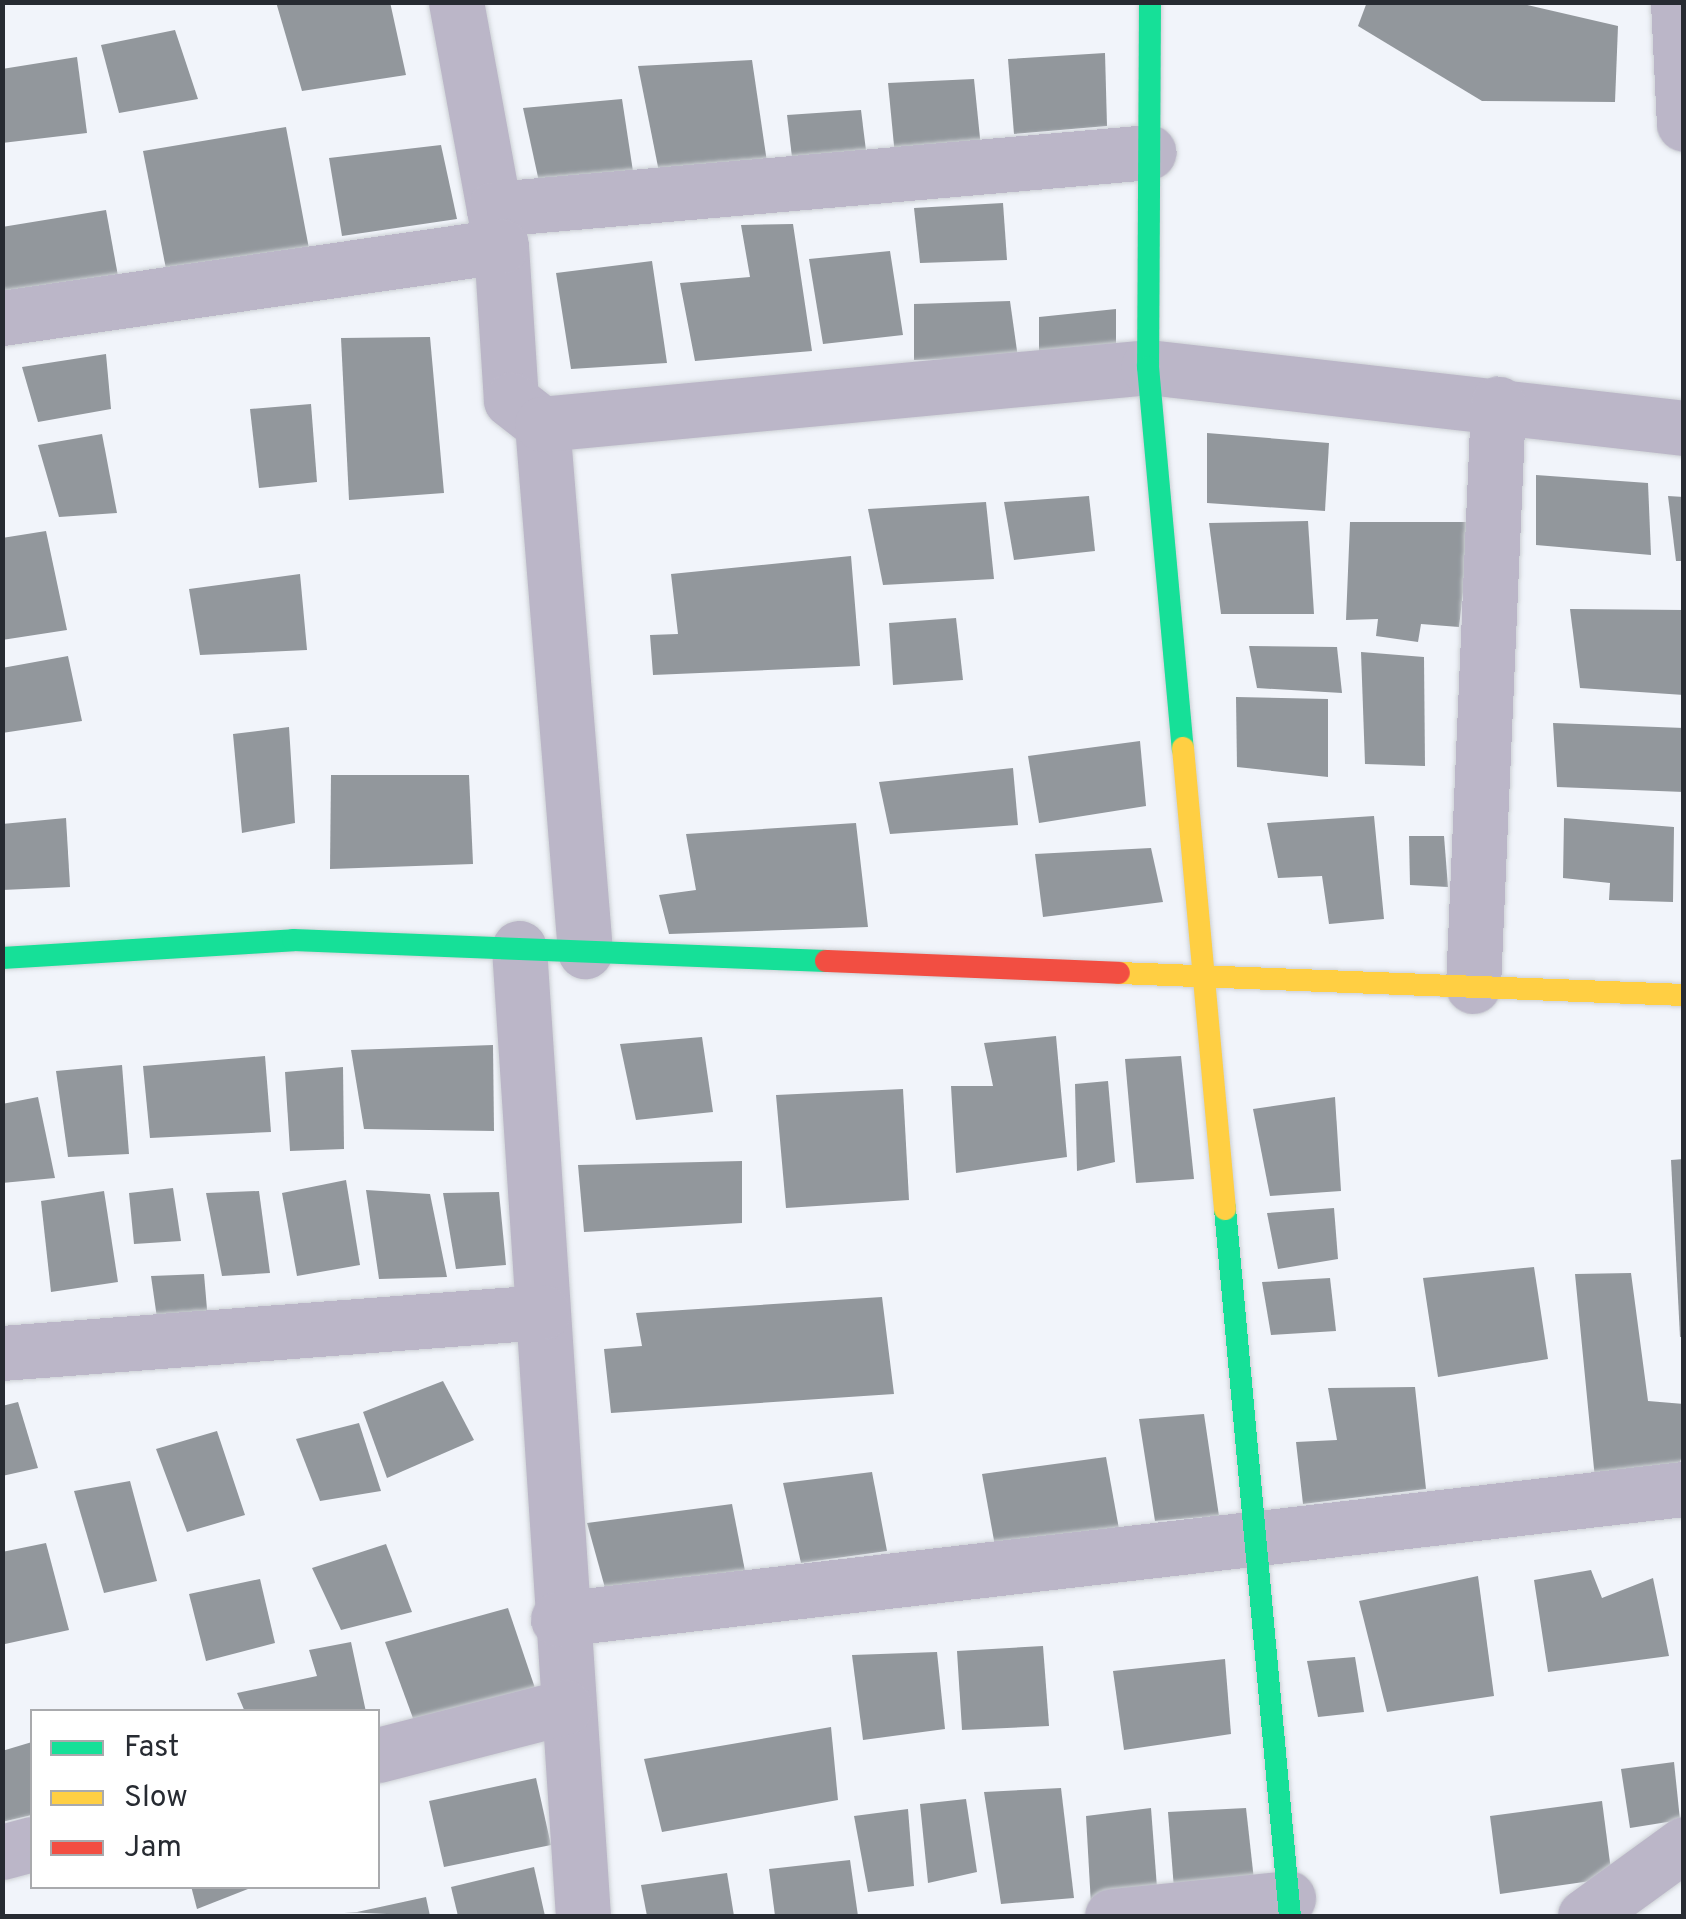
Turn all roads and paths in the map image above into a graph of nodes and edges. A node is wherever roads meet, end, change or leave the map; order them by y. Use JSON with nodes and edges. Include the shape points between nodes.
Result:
{"nodes":[{"id":1,"x":456,"y":2,"type":"edge"},
{"id":2,"x":1150,"y":2,"type":"edge"},
{"id":3,"x":1678,"y":2,"type":"edge"},
{"id":4,"x":1684,"y":124,"type":"edge"},
{"id":5,"x":1149,"y":152,"type":"junction"},
{"id":6,"x":498,"y":227,"type":"junction"},
{"id":7,"x":2,"y":318,"type":"edge"},
{"id":8,"x":1148,"y":367,"type":"junction"},
{"id":9,"x":1498,"y":404,"type":"junction"},
{"id":10,"x":542,"y":424,"type":"junction"},
{"id":11,"x":1684,"y":428,"type":"edge"},
{"id":12,"x":519,"y":948,"type":"junction"},
{"id":13,"x":585,"y":951,"type":"junction"},
{"id":14,"x":2,"y":958,"type":"edge"},
{"id":15,"x":1206,"y":976,"type":"junction"},
{"id":16,"x":1473,"y":986,"type":"junction"},
{"id":17,"x":1684,"y":996,"type":"edge"},
{"id":18,"x":542,"y":1312,"type":"junction"},
{"id":19,"x":2,"y":1353,"type":"edge"},
{"id":20,"x":1684,"y":1489,"type":"edge"},
{"id":21,"x":1251,"y":1538,"type":"junction"},
{"id":22,"x":558,"y":1619,"type":"junction"},
{"id":23,"x":565,"y":1707,"type":"junction"},
{"id":24,"x":380,"y":1755,"type":"edge"},
{"id":25,"x":1684,"y":1844,"type":"edge"},
{"id":26,"x":30,"y":1845,"type":"edge"},
{"id":27,"x":2,"y":1852,"type":"edge"},
{"id":28,"x":1289,"y":1907,"type":"edge"},
{"id":29,"x":583,"y":1916,"type":"edge"},
{"id":30,"x":1112,"y":1916,"type":"edge"},
{"id":31,"x":1585,"y":1916,"type":"edge"}],
"edges":[{"from":1,"to":6,"type":"street"},
{"from":2,"to":5,"type":"street"},
{"from":3,"to":4,"type":"street"},
{"from":5,"to":6,"type":"street"},
{"from":5,"to":8,"type":"street"},
{"from":6,"to":7,"type":"street"},
{"from":6,"to":10,"type":"street","via":[[511,400]]},
{"from":8,"to":9,"type":"street"},
{"from":8,"to":10,"type":"street"},
{"from":8,"to":15,"type":"street"},
{"from":9,"to":11,"type":"street"},
{"from":9,"to":16,"type":"street"},
{"from":10,"to":13,"type":"street"},
{"from":12,"to":13,"type":"street"},
{"from":12,"to":14,"type":"street","via":[[293,940]]},
{"from":12,"to":18,"type":"street"},
{"from":13,"to":15,"type":"street"},
{"from":15,"to":16,"type":"street"},
{"from":15,"to":21,"type":"street"},
{"from":16,"to":17,"type":"street"},
{"from":18,"to":19,"type":"street"},
{"from":18,"to":22,"type":"street"},
{"from":20,"to":21,"type":"street"},
{"from":21,"to":22,"type":"street"},
{"from":21,"to":28,"type":"street"},
{"from":22,"to":23,"type":"street"},
{"from":23,"to":24,"type":"street"},
{"from":23,"to":29,"type":"street"},
{"from":25,"to":31,"type":"street"},
{"from":26,"to":27,"type":"street"},
{"from":28,"to":30,"type":"street"}]}
